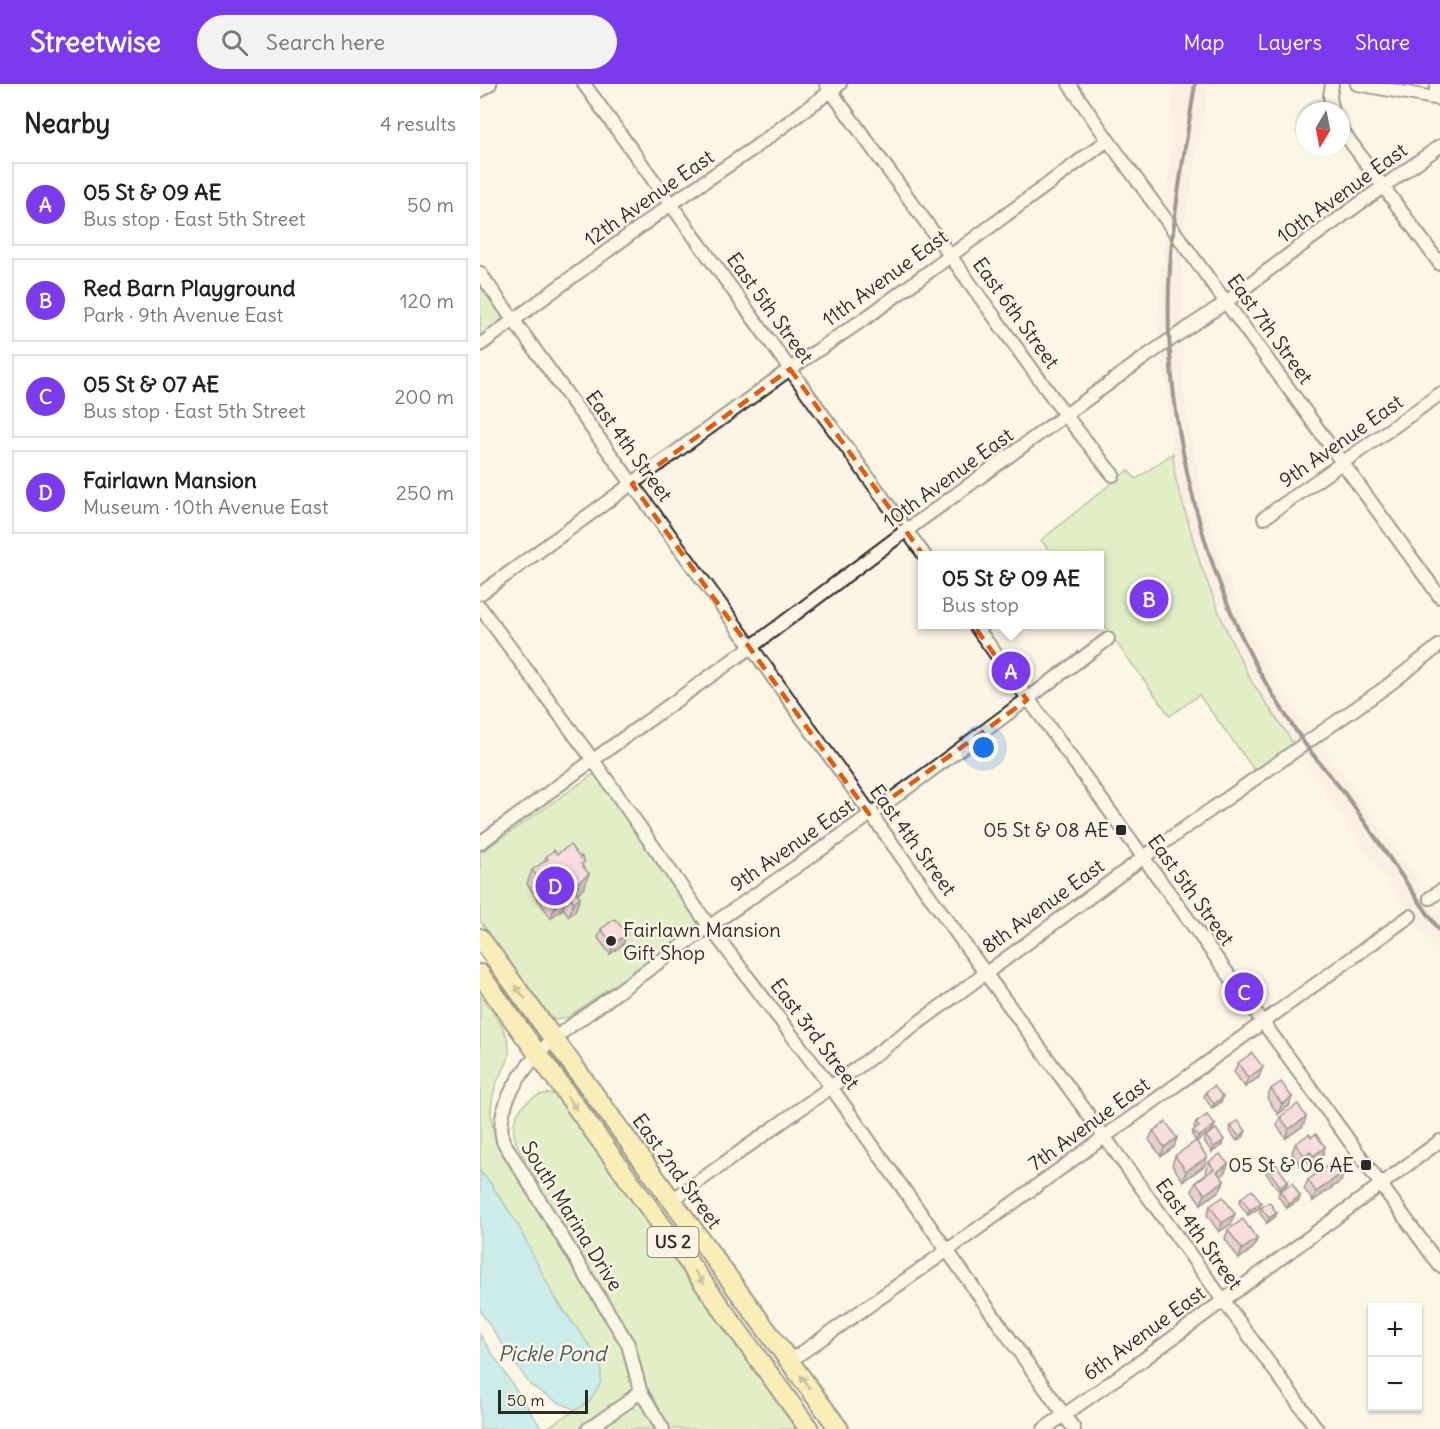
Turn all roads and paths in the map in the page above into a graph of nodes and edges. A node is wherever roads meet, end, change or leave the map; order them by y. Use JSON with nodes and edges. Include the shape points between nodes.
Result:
{"nodes":[{"id":1,"x":490,"y":84,"type":"edge"},
{"id":2,"x":584,"y":84,"type":"edge"},
{"id":3,"x":1069,"y":84,"type":"edge"},
{"id":4,"x":1332,"y":84,"type":"edge"},
{"id":5,"x":1357,"y":84,"type":"edge"},
{"id":6,"x":1437,"y":84,"type":"edge"},
{"id":7,"x":833,"y":86,"type":"edge"},
{"id":8,"x":480,"y":91,"type":"edge"},
{"id":9,"x":1437,"y":98,"type":"edge"},
{"id":10,"x":1331,"y":102,"type":"edge"},
{"id":11,"x":1108,"y":140,"type":"junction"},
{"id":12,"x":1350,"y":141,"type":"edge"},
{"id":13,"x":1440,"y":146,"type":"edge"},
{"id":14,"x":1384,"y":187,"type":"junction"},
{"id":15,"x":671,"y":204,"type":"junction"},
{"id":16,"x":951,"y":255,"type":"junction"},
{"id":17,"x":1440,"y":264,"type":"edge"},
{"id":18,"x":480,"y":273,"type":"edge"},
{"id":19,"x":1226,"y":302,"type":"junction"},
{"id":20,"x":513,"y":320,"type":"junction"},
{"id":21,"x":480,"y":345,"type":"edge"},
{"id":22,"x":790,"y":369,"type":"junction"},
{"id":23,"x":1440,"y":394,"type":"edge"},
{"id":24,"x":1066,"y":416,"type":"junction"},
{"id":25,"x":1343,"y":464,"type":"junction"},
{"id":26,"x":1113,"y":475,"type":"dead end"},
{"id":27,"x":632,"y":484,"type":"junction"},
{"id":28,"x":1264,"y":519,"type":"dead end"},
{"id":29,"x":907,"y":530,"type":"junction"},
{"id":30,"x":922,"y":551,"type":"edge"},
{"id":31,"x":480,"y":594,"type":"edge"},
{"id":32,"x":1440,"y":597,"type":"edge"},
{"id":33,"x":480,"y":607,"type":"edge"},
{"id":34,"x":977,"y":629,"type":"edge"},
{"id":35,"x":1108,"y":639,"type":"dead end"},
{"id":36,"x":1440,"y":645,"type":"edge"},
{"id":37,"x":751,"y":647,"type":"junction"},
{"id":38,"x":1027,"y":700,"type":"junction"},
{"id":39,"x":593,"y":760,"type":"junction"},
{"id":40,"x":869,"y":814,"type":"junction"},
{"id":41,"x":480,"y":843,"type":"edge"},
{"id":42,"x":1144,"y":857,"type":"junction"},
{"id":43,"x":1410,"y":916,"type":"dead end"},
{"id":44,"x":710,"y":926,"type":"junction"},
{"id":45,"x":480,"y":938,"type":"edge"},
{"id":46,"x":987,"y":973,"type":"junction"},
{"id":47,"x":480,"y":974,"type":"edge"},
{"id":48,"x":1262,"y":1021,"type":"junction"},
{"id":49,"x":555,"y":1038,"type":"junction"},
{"id":50,"x":537,"y":1055,"type":"junction"},
{"id":51,"x":831,"y":1087,"type":"junction"},
{"id":52,"x":1105,"y":1136,"type":"junction"},
{"id":53,"x":1440,"y":1140,"type":"edge"},
{"id":54,"x":1381,"y":1184,"type":"junction"},
{"id":55,"x":671,"y":1201,"type":"junction"},
{"id":56,"x":948,"y":1250,"type":"junction"},
{"id":57,"x":1440,"y":1266,"type":"edge"},
{"id":58,"x":1223,"y":1300,"type":"junction"},
{"id":59,"x":790,"y":1361,"type":"junction"},
{"id":60,"x":640,"y":1390,"type":"junction"},
{"id":61,"x":1064,"y":1415,"type":"junction"},
{"id":62,"x":588,"y":1429,"type":"edge"},
{"id":63,"x":663,"y":1429,"type":"edge"},
{"id":64,"x":809,"y":1429,"type":"edge"},
{"id":65,"x":839,"y":1429,"type":"edge"},
{"id":66,"x":1044,"y":1429,"type":"edge"},
{"id":67,"x":1074,"y":1429,"type":"edge"},
{"id":68,"x":1317,"y":1429,"type":"edge"}],
"edges":[{"from":1,"to":8,"type":"street"},
{"from":2,"to":15,"type":"street","name":"East 5th Street"},
{"from":3,"to":11,"type":"street","name":"East 7th Street"},
{"from":4,"to":10,"type":"street"},
{"from":5,"to":9,"type":"street"},
{"from":6,"to":9,"type":"street"},
{"from":7,"to":15,"type":"street","name":"12th Avenue East","via":[[754,148]]},
{"from":7,"to":16,"type":"street","name":"East 6th Street"},
{"from":11,"to":16,"type":"street","name":"11th Avenue East"},
{"from":11,"to":19,"type":"street","name":"East 7th Street"},
{"from":12,"to":14,"type":"street"},
{"from":13,"to":14,"type":"street","name":"10th Avenue East"},
{"from":14,"to":17,"type":"street"},
{"from":14,"to":19,"type":"street","name":"10th Avenue East"},
{"from":15,"to":20,"type":"street","name":"12th Avenue East"},
{"from":15,"to":22,"type":"street","name":"East 5th Street"},
{"from":16,"to":22,"type":"street","name":"11th Avenue East"},
{"from":16,"to":24,"type":"street","name":"East 6th Street"},
{"from":18,"to":20,"type":"street","name":"East 4th Street"},
{"from":19,"to":24,"type":"street","name":"10th Avenue East"},
{"from":19,"to":25,"type":"street","name":"East 7th Street"},
{"from":20,"to":21,"type":"street","name":"12th Avenue East"},
{"from":20,"to":27,"type":"street","name":"East 4th Street"},
{"from":22,"to":27,"type":"street","name":"11th Avenue East"},
{"from":22,"to":29,"type":"street","name":"East 5th Street"},
{"from":23,"to":25,"type":"street","name":"9th Avenue East"},
{"from":24,"to":26,"type":"street","name":"East 6th Street"},
{"from":24,"to":29,"type":"street","name":"10th Avenue East"},
{"from":25,"to":28,"type":"street","name":"9th Avenue East"},
{"from":25,"to":32,"type":"street","name":"East 7th Street"},
{"from":27,"to":31,"type":"street","name":"11th Avenue East"},
{"from":27,"to":37,"type":"street","name":"East 4th Street"},
{"from":29,"to":30,"type":"street","name":"East 5th Street"},
{"from":29,"to":37,"type":"street","name":"10th Avenue East"},
{"from":33,"to":39,"type":"street","name":"East 3rd Street"},
{"from":34,"to":38,"type":"street","name":"East 5th Street"},
{"from":35,"to":38,"type":"street","name":"9th Avenue East"},
{"from":36,"to":42,"type":"street","name":"8th Avenue East"},
{"from":37,"to":39,"type":"street","name":"10th Avenue East"},
{"from":37,"to":40,"type":"street","name":"East 4th Street"},
{"from":38,"to":40,"type":"street","name":"9th Avenue East"},
{"from":38,"to":42,"type":"street","name":"East 5th Street"},
{"from":39,"to":41,"type":"street","name":"10th Avenue East"},
{"from":39,"to":44,"type":"street","name":"East 3rd Street"},
{"from":40,"to":44,"type":"street","name":"9th Avenue East"},
{"from":40,"to":46,"type":"street","name":"East 4th Street"},
{"from":42,"to":46,"type":"street","name":"8th Avenue East"},
{"from":42,"to":48,"type":"street","name":"East 5th Street"},
{"from":43,"to":48,"type":"street","name":"7th Avenue East"},
{"from":44,"to":49,"type":"street","name":"9th Avenue East"},
{"from":44,"to":51,"type":"street","name":"East 3rd Street"},
{"from":49,"to":45,"type":"highway","name":"East 2nd Street","number":"US 2","one_way":true},
{"from":46,"to":51,"type":"street","name":"8th Avenue East"},
{"from":46,"to":52,"type":"street","name":"East 4th Street"},
{"from":47,"to":50,"type":"highway","number":"US 2"},
{"from":48,"to":52,"type":"street","name":"7th Avenue East"},
{"from":48,"to":54,"type":"street","name":"East 5th Street"},
{"from":49,"to":50,"type":"street","name":"South Marina Drive"},
{"from":49,"to":55,"type":"highway","name":"East 2nd Street","number":"US 2"},
{"from":50,"to":60,"type":"street","name":"South Marina Drive","via":[[506,1103],[500,1122],[503,1141],[628,1344]]},
{"from":50,"to":64,"type":"highway","number":"US 2","one_way":true},
{"from":51,"to":55,"type":"street","name":"8th Avenue East"},
{"from":51,"to":56,"type":"street","name":"East 3rd Street"},
{"from":52,"to":56,"type":"street","name":"7th Avenue East"},
{"from":52,"to":58,"type":"street","name":"East 4th Street"},
{"from":53,"to":54,"type":"street","name":"6th Avenue East"},
{"from":54,"to":57,"type":"street","name":"East 5th Street"},
{"from":54,"to":58,"type":"street","name":"6th Avenue East"},
{"from":55,"to":59,"type":"highway","name":"East 2nd Street","number":"US 2"},
{"from":56,"to":59,"type":"street","name":"7th Avenue East"},
{"from":56,"to":61,"type":"street","name":"East 3rd Street"},
{"from":58,"to":61,"type":"street","name":"6th Avenue East"},
{"from":58,"to":68,"type":"street","name":"East 4th Street"},
{"from":65,"to":59,"type":"highway","name":"East 2nd Street","number":"US 2","one_way":true},
{"from":60,"to":62,"type":"street"},
{"from":60,"to":63,"type":"street","name":"South Marina Drive"},
{"from":61,"to":66,"type":"street","name":"6th Avenue East"},
{"from":61,"to":67,"type":"street","name":"East 3rd Street"}]}
